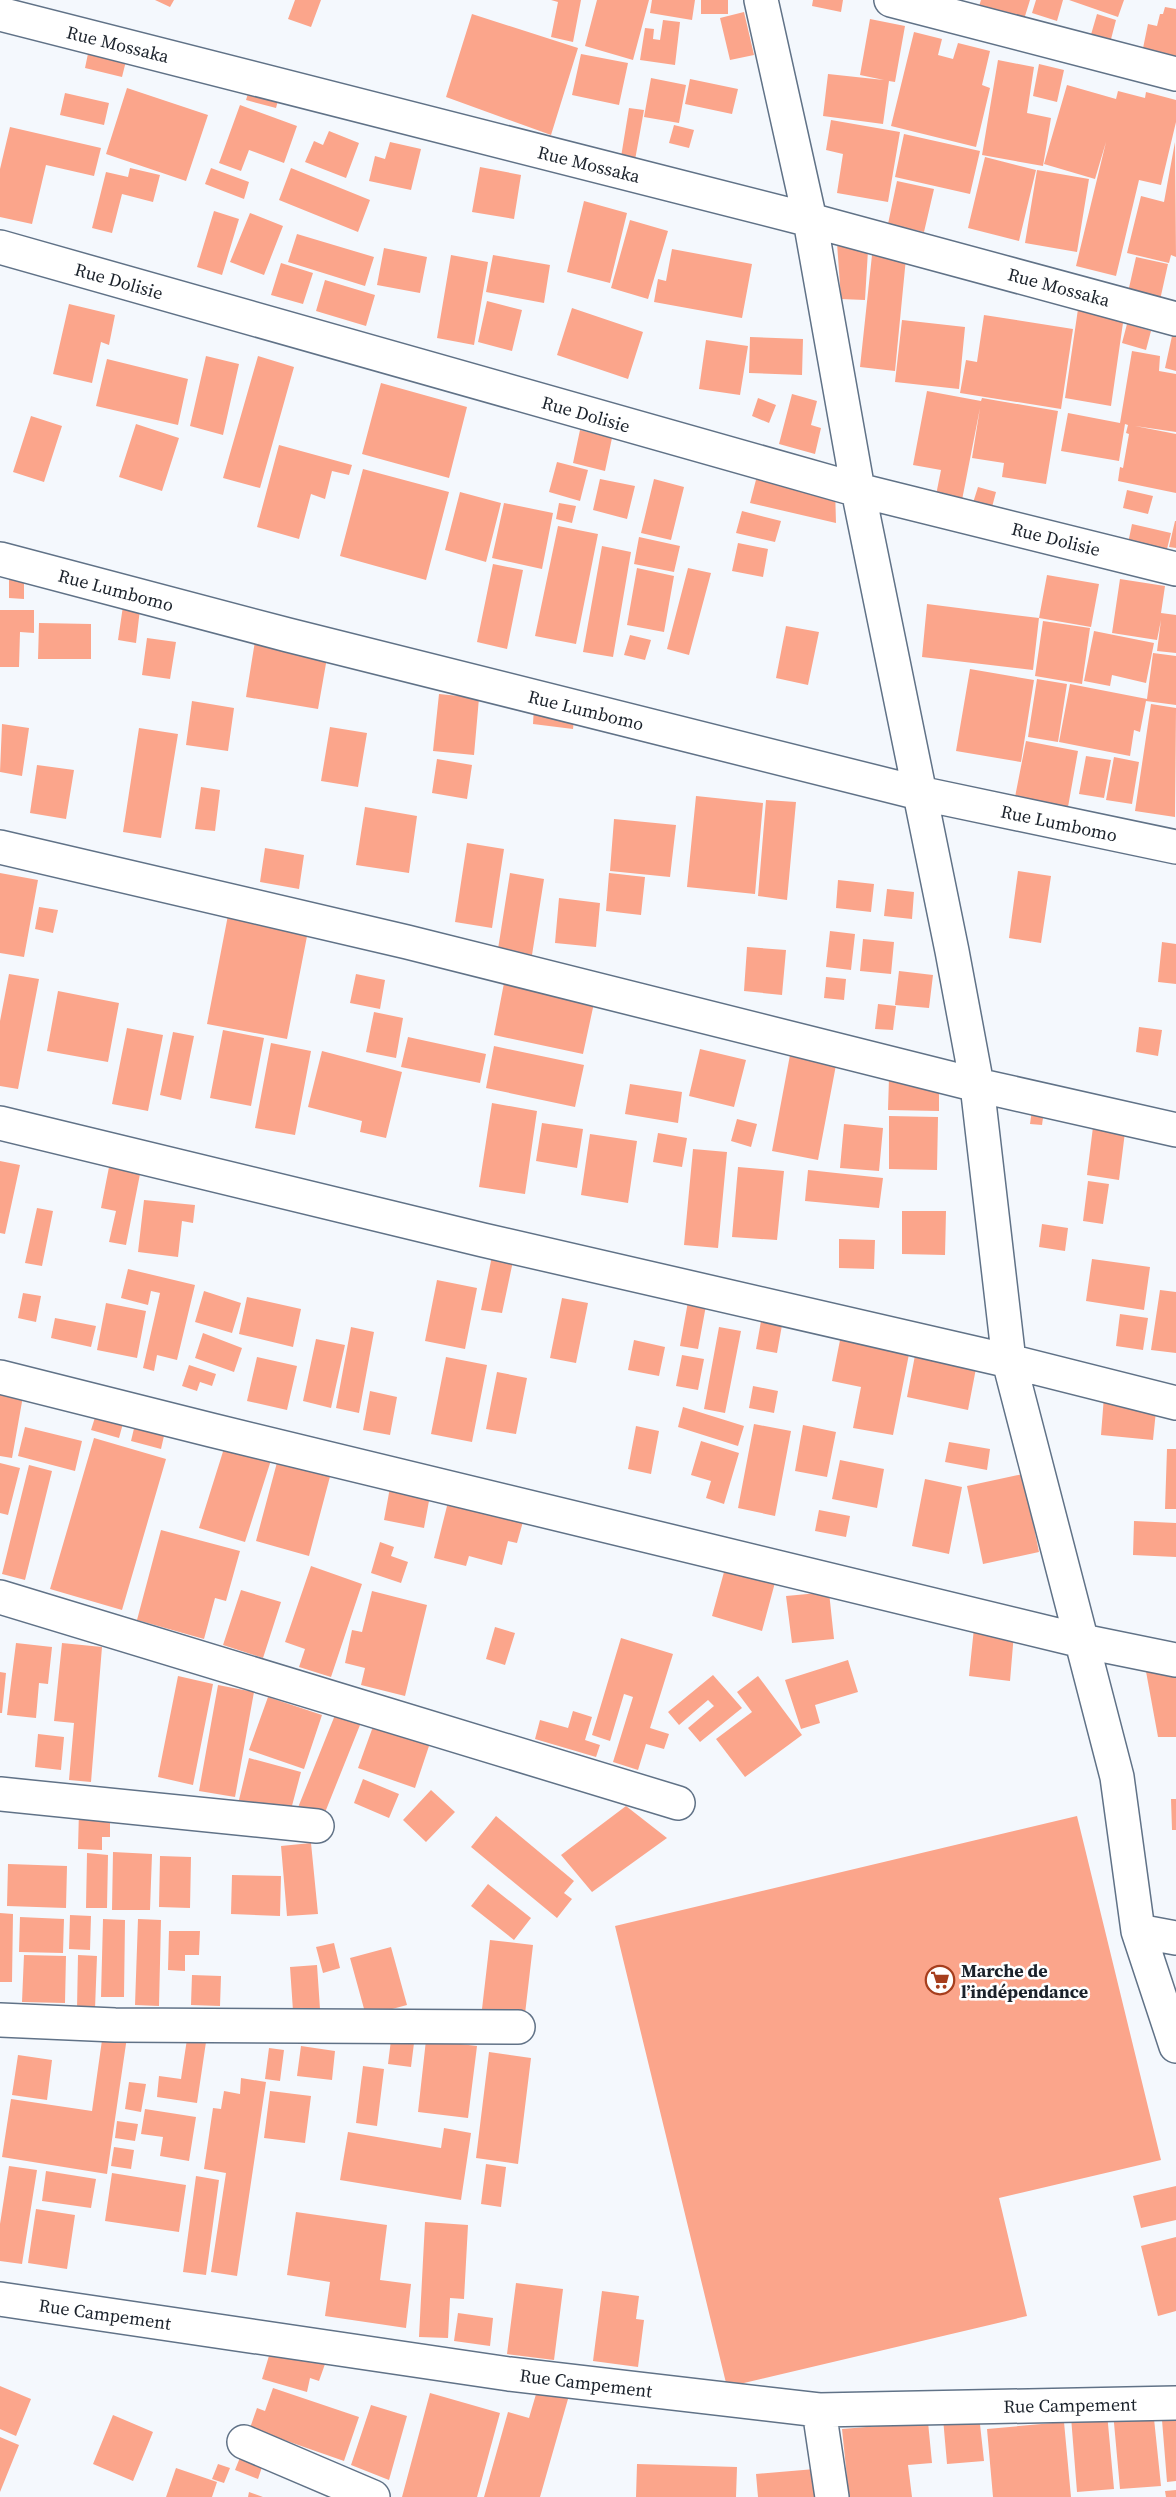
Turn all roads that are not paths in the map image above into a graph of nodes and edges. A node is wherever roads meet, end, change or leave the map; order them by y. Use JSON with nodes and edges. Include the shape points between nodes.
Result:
{"nodes":[{"id":1,"x":761,"y":0,"type":"edge"},
{"id":2,"x":891,"y":0,"type":"edge"},
{"id":3,"x":0,"y":14,"type":"edge"},
{"id":4,"x":1176,"y":74,"type":"edge"},
{"id":5,"x":810,"y":220,"type":"junction"},
{"id":6,"x":0,"y":247,"type":"edge"},
{"id":7,"x":1176,"y":319,"type":"edge"},
{"id":8,"x":858,"y":490,"type":"junction"},
{"id":9,"x":0,"y":559,"type":"edge"},
{"id":10,"x":1176,"y":569,"type":"edge"},
{"id":11,"x":920,"y":794,"type":"junction"},
{"id":12,"x":0,"y":847,"type":"edge"},
{"id":13,"x":1176,"y":848,"type":"edge"},
{"id":14,"x":977,"y":1085,"type":"junction"},
{"id":15,"x":0,"y":1123,"type":"edge"},
{"id":16,"x":1176,"y":1130,"type":"edge"},
{"id":17,"x":1009,"y":1361,"type":"junction"},
{"id":18,"x":0,"y":1377,"type":"edge"},
{"id":19,"x":1176,"y":1403,"type":"edge"},
{"id":20,"x":0,"y":1597,"type":"edge"},
{"id":21,"x":1082,"y":1641,"type":"junction"},
{"id":22,"x":1176,"y":1660,"type":"edge"},
{"id":23,"x":0,"y":1794,"type":"edge"},
{"id":24,"x":678,"y":1803,"type":"dead end"},
{"id":25,"x":317,"y":1826,"type":"dead end"},
{"id":26,"x":1138,"y":1931,"type":"junction"},
{"id":27,"x":1176,"y":1938,"type":"edge"},
{"id":28,"x":0,"y":2020,"type":"edge"},
{"id":29,"x":518,"y":2027,"type":"dead end"},
{"id":30,"x":1176,"y":2046,"type":"edge"},
{"id":31,"x":0,"y":2299,"type":"edge"},
{"id":32,"x":1176,"y":2403,"type":"edge"},
{"id":33,"x":819,"y":2410,"type":"junction"},
{"id":34,"x":244,"y":2442,"type":"dead end"},
{"id":35,"x":373,"y":2497,"type":"edge"},
{"id":36,"x":832,"y":2497,"type":"edge"}],
"edges":[{"from":1,"to":5,"type":"street"},
{"from":2,"to":4,"type":"street"},
{"from":3,"to":5,"type":"street","name":"Rue Mossaka"},
{"from":5,"to":7,"type":"street","name":"Rue Mossaka"},
{"from":5,"to":8,"type":"street"},
{"from":6,"to":8,"type":"street","name":"Rue Dolisie"},
{"from":8,"to":10,"type":"street","name":"Rue Dolisie"},
{"from":8,"to":11,"type":"street"},
{"from":9,"to":11,"type":"street","name":"Rue Lumbomo"},
{"from":11,"to":13,"type":"street","name":"Rue Lumbomo"},
{"from":11,"to":14,"type":"street"},
{"from":12,"to":14,"type":"street","via":[[407,942]]},
{"from":14,"to":16,"type":"street"},
{"from":14,"to":17,"type":"street"},
{"from":15,"to":17,"type":"street"},
{"from":17,"to":19,"type":"street"},
{"from":17,"to":21,"type":"street"},
{"from":18,"to":21,"type":"street"},
{"from":20,"to":24,"type":"street"},
{"from":21,"to":22,"type":"street"},
{"from":21,"to":26,"type":"street","via":[[1117,1777]]},
{"from":23,"to":25,"type":"street"},
{"from":26,"to":27,"type":"street"},
{"from":26,"to":30,"type":"street"},
{"from":28,"to":29,"type":"street","via":[[115,2025]]},
{"from":31,"to":33,"type":"street","name":"Rue Campement","via":[[509,2374]]},
{"from":32,"to":33,"type":"street","name":"Rue Campement"},
{"from":33,"to":36,"type":"street"},
{"from":34,"to":35,"type":"street"}]}
